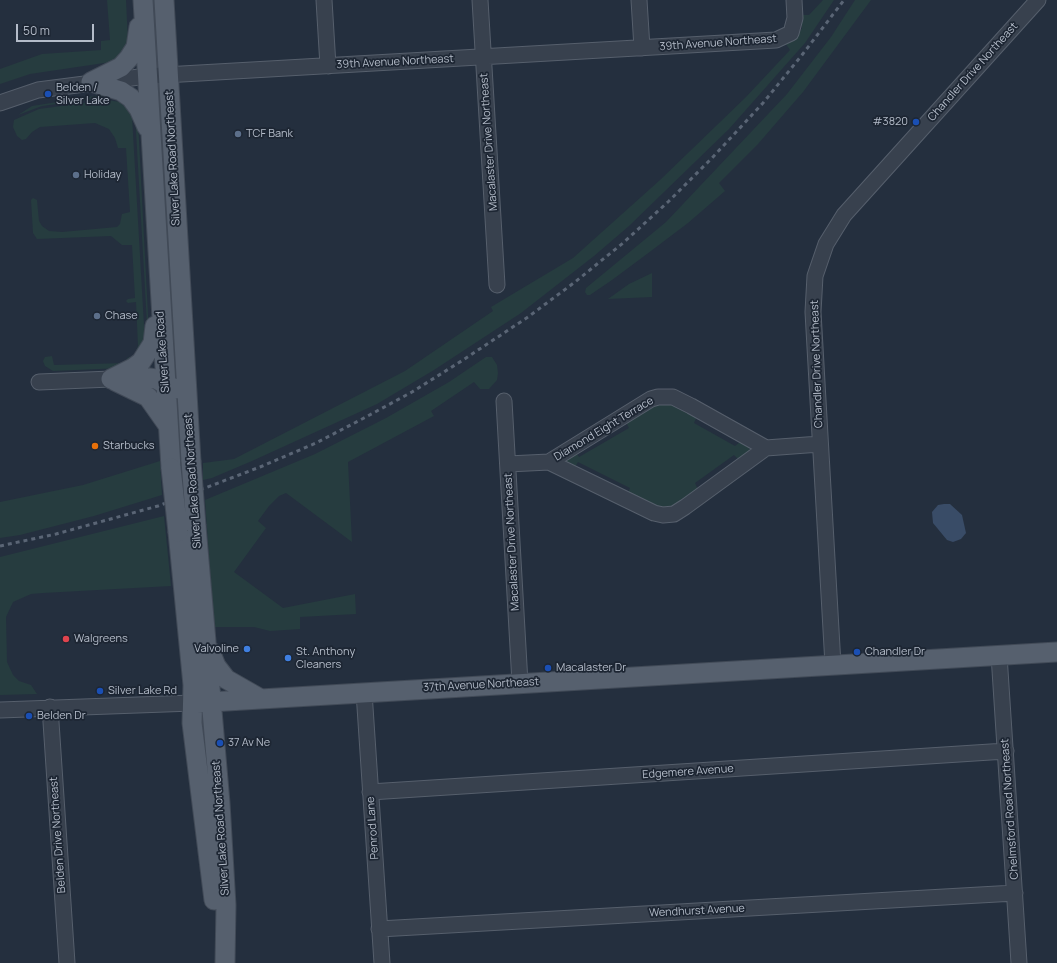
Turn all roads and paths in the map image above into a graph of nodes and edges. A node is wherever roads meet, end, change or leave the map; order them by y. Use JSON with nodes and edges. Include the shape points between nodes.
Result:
{"nodes":[{"id":1,"x":164,"y":0,"type":"edge"},
{"id":2,"x":324,"y":0,"type":"edge"},
{"id":3,"x":480,"y":0,"type":"edge"},
{"id":4,"x":639,"y":0,"type":"edge"},
{"id":5,"x":794,"y":0,"type":"edge"},
{"id":6,"x":1038,"y":0,"type":"edge"},
{"id":7,"x":143,"y":3,"type":"edge"},
{"id":8,"x":642,"y":48,"type":"junction"},
{"id":9,"x":483,"y":58,"type":"junction"},
{"id":10,"x":328,"y":66,"type":"junction"},
{"id":11,"x":168,"y":75,"type":"junction"},
{"id":12,"x":147,"y":76,"type":"junction"},
{"id":13,"x":91,"y":82,"type":"junction"},
{"id":14,"x":0,"y":103,"type":"edge"},
{"id":15,"x":150,"y":136,"type":"junction"},
{"id":16,"x":497,"y":284,"type":"dead end"},
{"id":17,"x":159,"y":292,"type":"junction"},
{"id":18,"x":110,"y":379,"type":"junction"},
{"id":19,"x":39,"y":382,"type":"dead end"},
{"id":20,"x":165,"y":384,"type":"junction"},
{"id":21,"x":504,"y":401,"type":"dead end"},
{"id":22,"x":188,"y":408,"type":"junction"},
{"id":23,"x":168,"y":426,"type":"junction"},
{"id":24,"x":820,"y":444,"type":"junction"},
{"id":25,"x":766,"y":448,"type":"junction"},
{"id":26,"x":549,"y":462,"type":"junction"},
{"id":27,"x":508,"y":464,"type":"junction"},
{"id":28,"x":205,"y":636,"type":"junction"},
{"id":29,"x":1057,"y":652,"type":"edge"},
{"id":30,"x":1000,"y":655,"type":"junction"},
{"id":31,"x":833,"y":665,"type":"junction"},
{"id":32,"x":520,"y":683,"type":"junction"},
{"id":33,"x":364,"y":692,"type":"junction"},
{"id":34,"x":261,"y":699,"type":"junction"},
{"id":35,"x":202,"y":702,"type":"junction"},
{"id":36,"x":50,"y":707,"type":"junction"},
{"id":37,"x":0,"y":710,"type":"edge"},
{"id":38,"x":1006,"y":751,"type":"junction"},
{"id":39,"x":370,"y":792,"type":"junction"},
{"id":40,"x":1015,"y":893,"type":"junction"},
{"id":41,"x":380,"y":929,"type":"junction"},
{"id":42,"x":67,"y":963,"type":"edge"},
{"id":43,"x":225,"y":963,"type":"edge"},
{"id":44,"x":382,"y":963,"type":"edge"},
{"id":45,"x":1019,"y":963,"type":"edge"}],
"edges":[{"from":1,"to":11,"type":"main road","name":"Silver Lake Road Northeast"},
{"from":2,"to":10,"type":"street"},
{"from":3,"to":9,"type":"street","name":"Macalaster Drive Northeast"},
{"from":4,"to":8,"type":"street"},
{"from":5,"to":8,"type":"street","name":"39th Avenue Northeast","via":[[795,18],[791,33],[776,40]]},
{"from":6,"to":24,"type":"street","name":"Chandler Drive Northeast","via":[[844,215],[826,244],[815,276],[813,312]]},
{"from":7,"to":12,"type":"main road","name":"Silver Lake Road"},
{"from":7,"to":13,"type":"main road","via":[[136,47],[130,57],[121,67]]},
{"from":8,"to":9,"type":"street","name":"39th Avenue Northeast"},
{"from":9,"to":10,"type":"street","name":"39th Avenue Northeast"},
{"from":9,"to":16,"type":"street","name":"Macalaster Drive Northeast"},
{"from":10,"to":11,"type":"street","name":"39th Avenue Northeast"},
{"from":11,"to":12,"type":"street","name":"39th Avenue Northeast"},
{"from":11,"to":22,"type":"main road","name":"Silver Lake Road Northeast"},
{"from":12,"to":13,"type":"street","name":"39th Avenue Northeast"},
{"from":12,"to":15,"type":"main road","name":"Silver Lake Road"},
{"from":13,"to":14,"type":"street","name":"39th Avenue Northeast","via":[[38,90]]},
{"from":13,"to":15,"type":"main road","via":[[121,91],[131,98],[139,109]]},
{"from":15,"to":17,"type":"main road","name":"Silver Lake Road"},
{"from":17,"to":18,"type":"main road","via":[[153,343],[147,355],[134,368]]},
{"from":17,"to":20,"type":"main road","name":"Silver Lake Road"},
{"from":18,"to":19,"type":"street"},
{"from":18,"to":20,"type":"main road","via":[[149,378]]},
{"from":18,"to":23,"type":"main road","via":[[148,397]]},
{"from":20,"to":22,"type":"main road","via":[[176,389]]},
{"from":20,"to":23,"type":"main road","name":"Silver Lake Road"},
{"from":21,"to":27,"type":"street","name":"Macalaster Drive Northeast"},
{"from":22,"to":28,"type":"main road","name":"Silver Lake Road Northeast","bridge":true},
{"from":23,"to":35,"type":"main road","name":"Silver Lake Road","bridge":true,"via":[[193,685]]},
{"from":24,"to":25,"type":"street"},
{"from":24,"to":31,"type":"street","name":"Chandler Drive Northeast"},
{"from":25,"to":26,"type":"street","name":"Diamond Eight Terrace","via":[[685,403],[672,398],[658,397]]},
{"from":25,"to":26,"type":"street","name":"Diamond Eight Terrace","via":[[685,507],[674,514],[663,515]]},
{"from":26,"to":27,"type":"street","name":"Diamond Eight Terrace"},
{"from":27,"to":32,"type":"street","name":"Macalaster Drive Northeast"},
{"from":28,"to":34,"type":"main road","via":[[222,675]]},
{"from":28,"to":35,"type":"main road","name":"Silver Lake Road Northeast"},
{"from":29,"to":30,"type":"main road","name":"37th Avenue Northeast"},
{"from":30,"to":31,"type":"main road","name":"37th Avenue Northeast"},
{"from":30,"to":38,"type":"street","name":"Chelmsford Road Northeast"},
{"from":31,"to":32,"type":"main road","name":"37th Avenue Northeast"},
{"from":32,"to":33,"type":"main road","name":"37th Avenue Northeast"},
{"from":33,"to":34,"type":"main road","name":"37th Avenue Northeast"},
{"from":33,"to":39,"type":"street","name":"Penrod Lane"},
{"from":34,"to":35,"type":"main road","name":"37th Avenue Northeast"},
{"from":35,"to":36,"type":"street","name":"37th Avenue Northeast"},
{"from":35,"to":43,"type":"main road","name":"Silver Lake Road Northeast","via":[[220,803],[226,905]]},
{"from":36,"to":37,"type":"street","name":"37th Avenue Northeast"},
{"from":36,"to":42,"type":"street","name":"Belden Drive Northeast"},
{"from":38,"to":39,"type":"street","name":"Edgemere Avenue"},
{"from":38,"to":40,"type":"street","name":"Chelmsford Road Northeast"},
{"from":39,"to":41,"type":"street","name":"Penrod Lane"},
{"from":40,"to":41,"type":"street","name":"Wendhurst Avenue"},
{"from":40,"to":45,"type":"street","name":"Chelmsford Road Northeast"},
{"from":41,"to":44,"type":"street","name":"Penrod Lane"}]}
